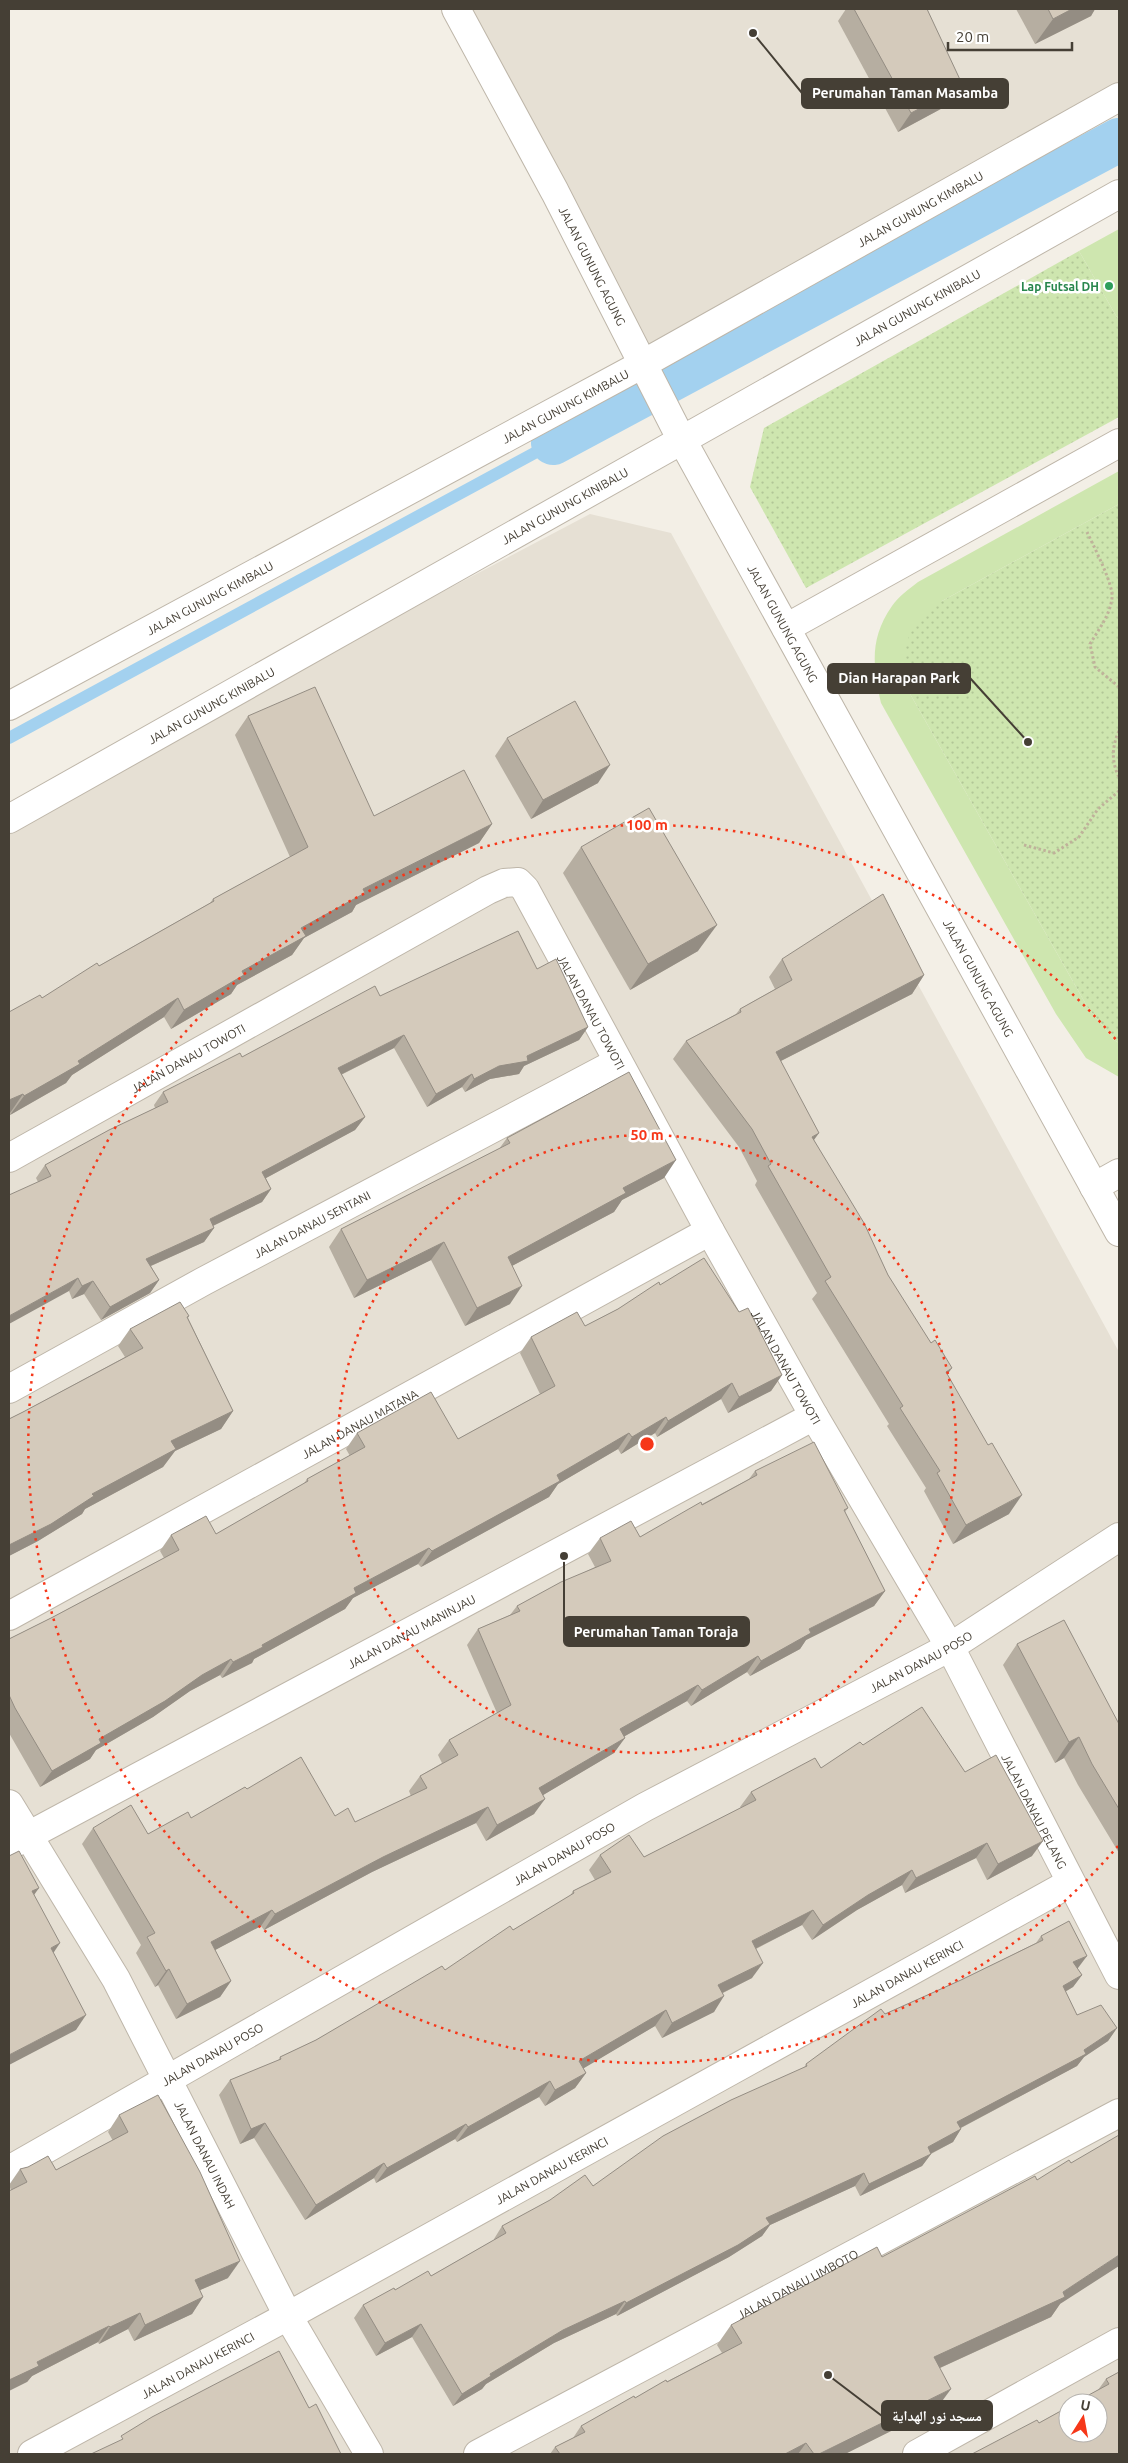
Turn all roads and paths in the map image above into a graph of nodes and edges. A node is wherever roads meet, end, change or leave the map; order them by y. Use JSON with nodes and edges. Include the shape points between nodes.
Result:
{"nodes":[{"id":1,"x":456,"y":9,"type":"edge"},
{"id":2,"x":1119,"y":97,"type":"edge"},
{"id":3,"x":1119,"y":194,"type":"edge"},
{"id":4,"x":645,"y":370,"type":"junction"},
{"id":5,"x":679,"y":434,"type":"junction"},
{"id":6,"x":1119,"y":443,"type":"edge"},
{"id":7,"x":1087,"y":532,"type":"dead end"},
{"id":8,"x":786,"y":628,"type":"junction"},
{"id":9,"x":1119,"y":687,"type":"edge"},
{"id":10,"x":9,"y":706,"type":"edge"},
{"id":11,"x":1119,"y":731,"type":"edge"},
{"id":12,"x":1119,"y":777,"type":"edge"},
{"id":13,"x":1119,"y":791,"type":"edge"},
{"id":14,"x":9,"y":819,"type":"edge"},
{"id":15,"x":1024,"y":845,"type":"dead end"},
{"id":16,"x":618,"y":1062,"type":"junction"},
{"id":17,"x":9,"y":1158,"type":"edge"},
{"id":18,"x":1119,"y":1173,"type":"edge"},
{"id":19,"x":1094,"y":1186,"type":"junction"},
{"id":20,"x":710,"y":1231,"type":"junction"},
{"id":21,"x":1119,"y":1232,"type":"edge"},
{"id":22,"x":9,"y":1389,"type":"edge"},
{"id":23,"x":814,"y":1416,"type":"junction"},
{"id":24,"x":1119,"y":1537,"type":"edge"},
{"id":25,"x":9,"y":1616,"type":"edge"},
{"id":26,"x":950,"y":1647,"type":"junction"},
{"id":27,"x":9,"y":1804,"type":"edge"},
{"id":28,"x":17,"y":1841,"type":"edge"},
{"id":29,"x":1070,"y":1883,"type":"junction"},
{"id":30,"x":1119,"y":1974,"type":"edge"},
{"id":31,"x":168,"y":2080,"type":"junction"},
{"id":32,"x":1119,"y":2113,"type":"edge"},
{"id":33,"x":9,"y":2170,"type":"edge"},
{"id":34,"x":288,"y":2316,"type":"junction"},
{"id":35,"x":1119,"y":2342,"type":"edge"},
{"id":36,"x":32,"y":2454,"type":"edge"},
{"id":37,"x":369,"y":2454,"type":"edge"},
{"id":38,"x":478,"y":2454,"type":"edge"},
{"id":39,"x":917,"y":2454,"type":"edge"}],
"edges":[{"from":1,"to":4,"type":"street","name":"JALAN GUNUNG AGUNG","via":[[555,192]]},
{"from":2,"to":4,"type":"street","name":"JALAN GUNUNG KIMBALU"},
{"from":3,"to":5,"type":"street","name":"JALAN GUNUNG KINIBALU"},
{"from":4,"to":5,"type":"street","name":"JALAN GUNUNG AGUNG"},
{"from":4,"to":10,"type":"street","name":"JALAN GUNUNG KIMBALU"},
{"from":5,"to":8,"type":"street","name":"JALAN GUNUNG AGUNG"},
{"from":5,"to":14,"type":"street","name":"JALAN GUNUNG KINIBALU","via":[[457,568]]},
{"from":6,"to":8,"type":"street"},
{"from":7,"to":9,"type":"path","via":[[1113,596],[1107,616],[1090,644],[1095,667]]},
{"from":8,"to":19,"type":"street","name":"JALAN GUNUNG AGUNG"},
{"from":11,"to":12,"type":"path","via":[[1113,744],[1114,767]]},
{"from":13,"to":15,"type":"path","via":[[1098,810],[1079,836],[1054,853]]},
{"from":16,"to":17,"type":"street","name":"JALAN DANAU TOWOTI","via":[[525,889],[518,882],[511,882],[488,890]]},
{"from":16,"to":20,"type":"street","name":"JALAN DANAU TOWOTI"},
{"from":16,"to":22,"type":"street","name":"JALAN DANAU SENTANI","via":[[204,1281]]},
{"from":18,"to":19,"type":"street"},
{"from":19,"to":21,"type":"street","name":"JALAN GUNUNG AGUNG"},
{"from":20,"to":23,"type":"street","name":"JALAN DANAU TOWOTI"},
{"from":20,"to":25,"type":"street","name":"JALAN DANAU MATANA"},
{"from":23,"to":26,"type":"street","name":"JALAN DANAU TOWOTI"},
{"from":23,"to":28,"type":"street","name":"JALAN DANAU MANINJAU"},
{"from":24,"to":26,"type":"street","name":"JALAN DANAU POSO"},
{"from":26,"to":29,"type":"street","name":"JALAN DANAU PELANG"},
{"from":26,"to":31,"type":"street","name":"JALAN DANAU POSO","via":[[645,1807]]},
{"from":27,"to":28,"type":"street","name":"JALAN DANAU INDAH"},
{"from":28,"to":31,"type":"street","name":"JALAN DANAU INDAH","via":[[116,1979]]},
{"from":29,"to":30,"type":"street","name":"JALAN DANAU PELANG"},
{"from":29,"to":34,"type":"street","name":"JALAN DANAU KERINCI"},
{"from":31,"to":33,"type":"street","name":"JALAN DANAU POSO"},
{"from":31,"to":34,"type":"street","name":"JALAN DANAU INDAH"},
{"from":32,"to":38,"type":"street","name":"JALAN DANAU LIMBOTO"},
{"from":34,"to":36,"type":"street","name":"JALAN DANAU KERINCI"},
{"from":34,"to":37,"type":"street","name":"JALAN DANAU INDAH"},
{"from":35,"to":39,"type":"street"}]}
